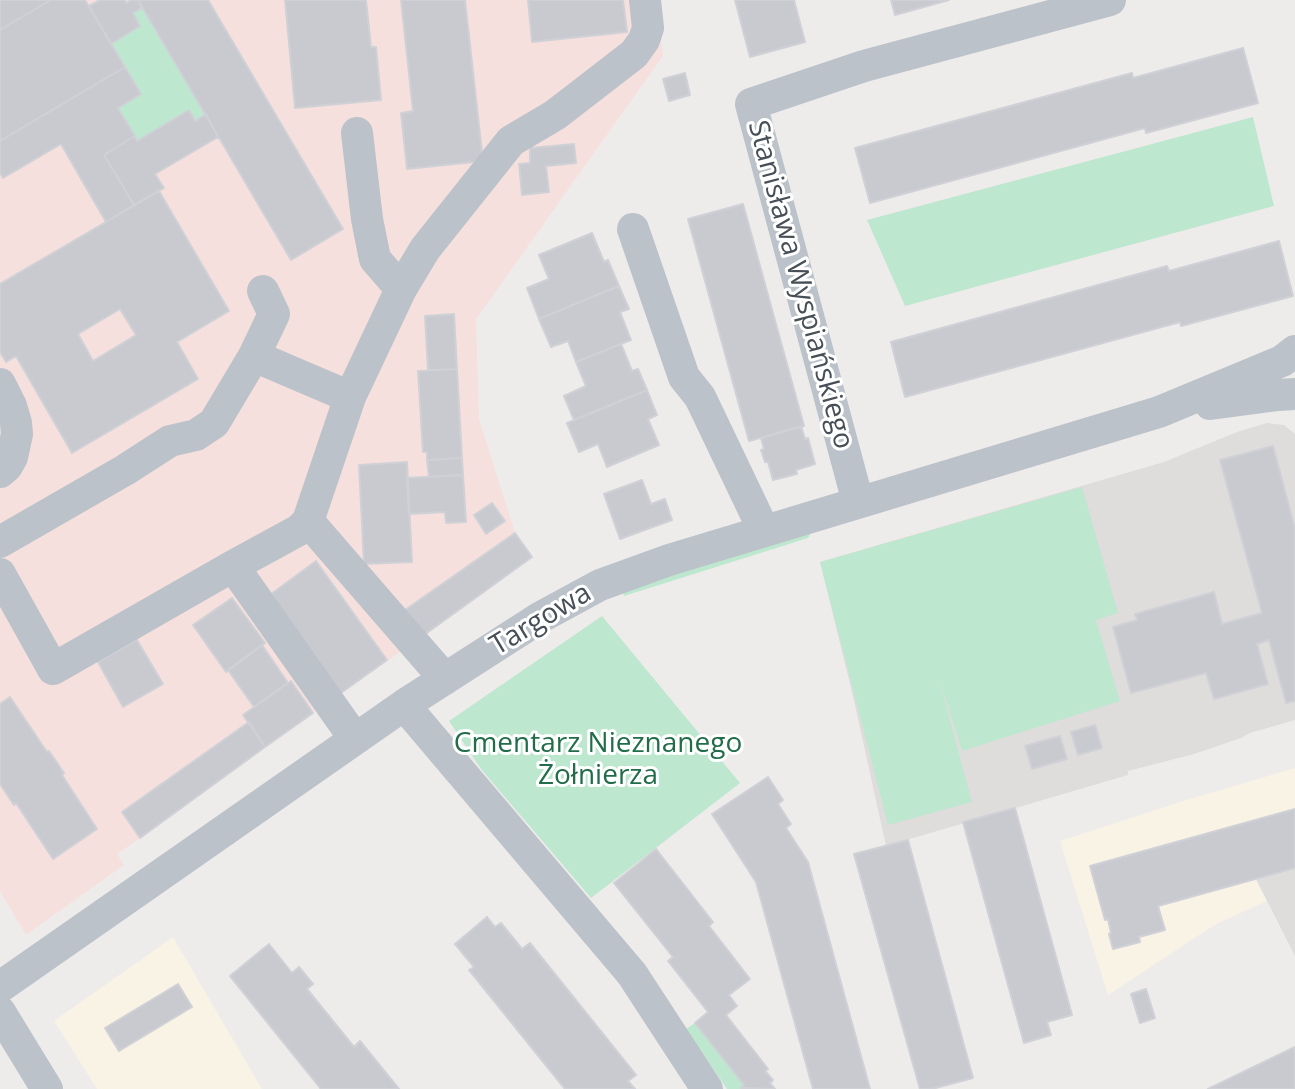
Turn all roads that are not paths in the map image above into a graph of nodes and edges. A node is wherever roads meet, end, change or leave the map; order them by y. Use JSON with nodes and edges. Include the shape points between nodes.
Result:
{"nodes":[{"id":1,"x":645,"y":0,"type":"edge"},
{"id":2,"x":1110,"y":0,"type":"edge"},
{"id":3,"x":357,"y":133,"type":"dead end"},
{"id":4,"x":633,"y":229,"type":"dead end"},
{"id":5,"x":401,"y":289,"type":"junction"},
{"id":6,"x":263,"y":291,"type":"dead end"},
{"id":7,"x":1295,"y":351,"type":"edge"},
{"id":8,"x":254,"y":356,"type":"junction"},
{"id":9,"x":0,"y":384,"type":"edge"},
{"id":10,"x":1295,"y":394,"type":"edge"},
{"id":11,"x":350,"y":397,"type":"junction"},
{"id":12,"x":1159,"y":412,"type":"junction"},
{"id":13,"x":0,"y":472,"type":"edge"},
{"id":14,"x":858,"y":502,"type":"junction"},
{"id":15,"x":308,"y":521,"type":"junction"},
{"id":16,"x":764,"y":531,"type":"junction"},
{"id":17,"x":0,"y":542,"type":"edge"},
{"id":18,"x":233,"y":566,"type":"junction"},
{"id":19,"x":0,"y":574,"type":"edge"},
{"id":20,"x":445,"y":679,"type":"junction"},
{"id":21,"x":404,"y":705,"type":"junction"},
{"id":22,"x":355,"y":739,"type":"junction"},
{"id":23,"x":0,"y":987,"type":"edge"},
{"id":24,"x":0,"y":1012,"type":"edge"},
{"id":25,"x":47,"y":1089,"type":"edge"},
{"id":26,"x":707,"y":1089,"type":"edge"}],
"edges":[{"from":1,"to":5,"type":"street","via":[[648,28],[634,54],[555,115],[511,141],[425,249]]},
{"from":2,"to":14,"type":"street","name":"Stanisława Wyspiańskiego","via":[[864,66],[751,104]]},
{"from":3,"to":5,"type":"street","via":[[375,259]]},
{"from":4,"to":16,"type":"street","via":[[684,377],[700,397]]},
{"from":5,"to":11,"type":"street"},
{"from":6,"to":8,"type":"street","via":[[274,314]]},
{"from":7,"to":12,"type":"street","name":"Targowa"},
{"from":8,"to":11,"type":"street"},
{"from":8,"to":17,"type":"street","via":[[214,423],[196,435],[170,441]]},
{"from":9,"to":13,"type":"street","via":[[17,434],[12,457]]},
{"from":10,"to":12,"type":"street","name":"Targowa"},
{"from":11,"to":15,"type":"street"},
{"from":12,"to":14,"type":"street","name":"Targowa"},
{"from":14,"to":16,"type":"street","name":"Targowa"},
{"from":15,"to":18,"type":"street"},
{"from":15,"to":20,"type":"street"},
{"from":16,"to":20,"type":"street","name":"Targowa","via":[[600,585]]},
{"from":18,"to":19,"type":"street","via":[[53,669]]},
{"from":18,"to":22,"type":"street"},
{"from":20,"to":21,"type":"street","name":"Targowa"},
{"from":21,"to":22,"type":"street","name":"Targowa"},
{"from":21,"to":26,"type":"street","via":[[632,974]]},
{"from":22,"to":23,"type":"street","name":"Targowa"},
{"from":24,"to":25,"type":"street"}]}
